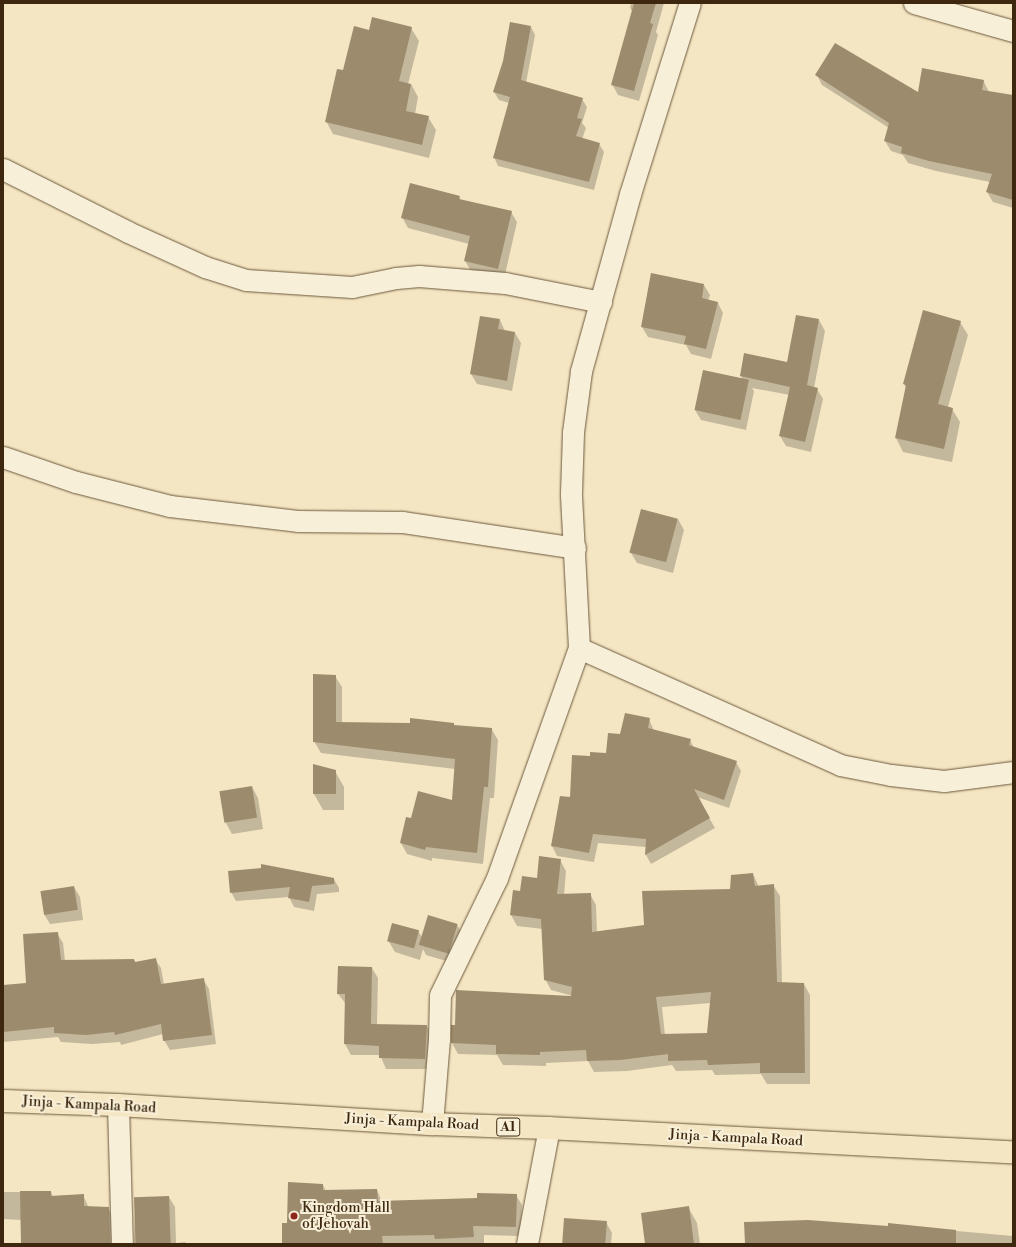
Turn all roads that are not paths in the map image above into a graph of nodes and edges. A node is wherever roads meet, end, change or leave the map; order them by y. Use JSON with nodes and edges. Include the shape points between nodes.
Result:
{"nodes":[{"id":1,"x":690,"y":3,"type":"edge"},
{"id":2,"x":914,"y":3,"type":"edge"},
{"id":3,"x":971,"y":11,"type":"edge"},
{"id":4,"x":1013,"y":31,"type":"edge"},
{"id":5,"x":3,"y":169,"type":"edge"},
{"id":6,"x":601,"y":302,"type":"junction"},
{"id":7,"x":3,"y":457,"type":"edge"},
{"id":8,"x":575,"y":548,"type":"junction"},
{"id":9,"x":580,"y":648,"type":"junction"},
{"id":10,"x":1013,"y":772,"type":"edge"},
{"id":11,"x":3,"y":1101,"type":"edge"},
{"id":12,"x":118,"y":1105,"type":"junction"},
{"id":13,"x":432,"y":1124,"type":"junction"},
{"id":14,"x":549,"y":1128,"type":"junction"},
{"id":15,"x":1013,"y":1152,"type":"edge"},
{"id":16,"x":122,"y":1244,"type":"edge"},
{"id":17,"x":527,"y":1244,"type":"edge"}],
"edges":[{"from":1,"to":6,"type":"street","via":[[632,187]]},
{"from":2,"to":3,"type":"street"},
{"from":3,"to":4,"type":"street"},
{"from":5,"to":6,"type":"street","via":[[128,232],[205,267],[246,280],[352,287],[419,276],[505,283]]},
{"from":6,"to":8,"type":"street","via":[[581,371],[573,432],[571,493]]},
{"from":7,"to":8,"type":"street","via":[[76,482],[170,506],[297,521],[402,522]]},
{"from":8,"to":9,"type":"street"},
{"from":9,"to":10,"type":"street","via":[[840,765],[891,775],[944,781]]},
{"from":9,"to":13,"type":"street","via":[[498,878],[440,995]]},
{"from":11,"to":12,"type":"highway","name":"Jinja - Kampala Road","number":"A1"},
{"from":12,"to":13,"type":"highway","name":"Jinja - Kampala Road","number":"A1"},
{"from":12,"to":16,"type":"street"},
{"from":13,"to":14,"type":"highway","name":"Jinja - Kampala Road","number":"A1"},
{"from":14,"to":15,"type":"highway","name":"Jinja - Kampala Road","number":"A1"},
{"from":14,"to":17,"type":"street"}]}
